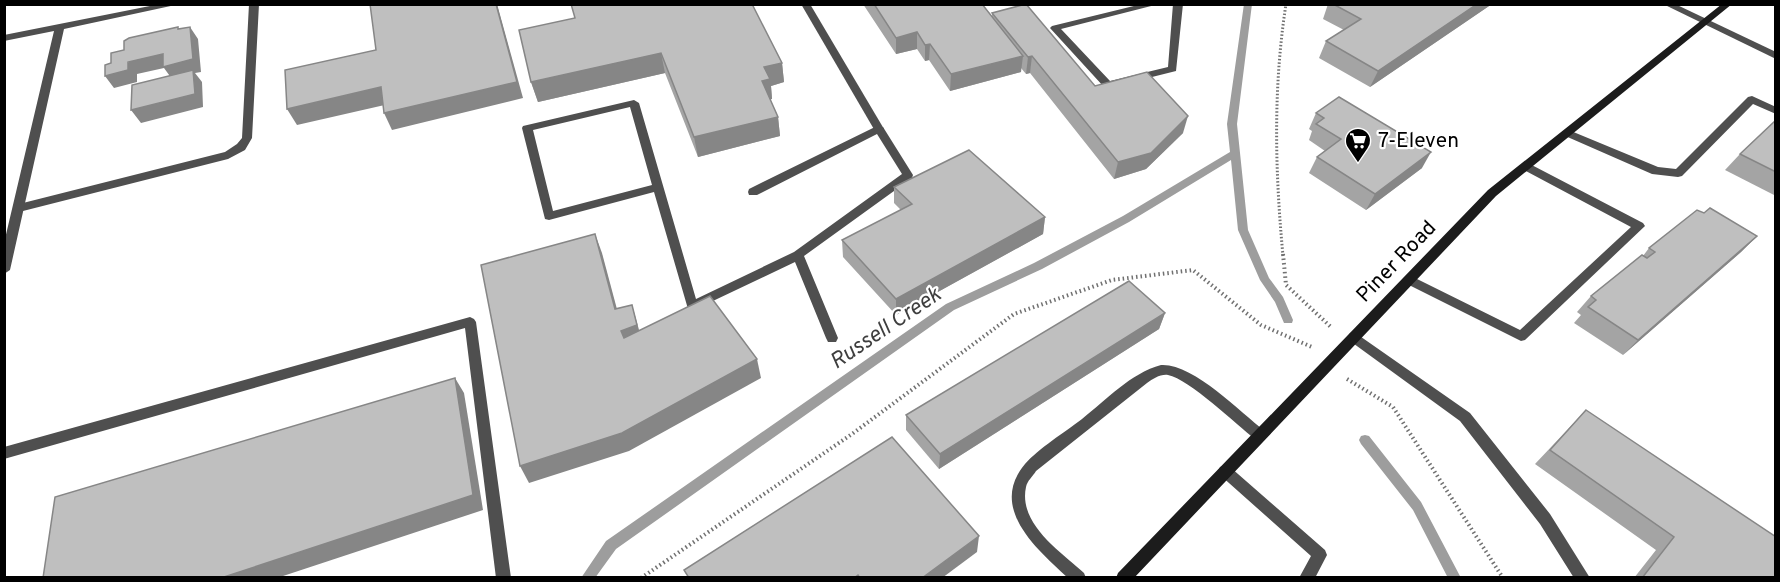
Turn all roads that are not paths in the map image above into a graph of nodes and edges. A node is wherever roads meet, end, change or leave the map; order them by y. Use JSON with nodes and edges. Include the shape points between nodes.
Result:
{"nodes":[{"id":1,"x":176,"y":4,"type":"edge"},
{"id":2,"x":254,"y":4,"type":"edge"},
{"id":3,"x":805,"y":4,"type":"edge"},
{"id":4,"x":1155,"y":4,"type":"edge"},
{"id":5,"x":1178,"y":4,"type":"edge"},
{"id":6,"x":1667,"y":4,"type":"edge"},
{"id":7,"x":1728,"y":4,"type":"edge"},
{"id":8,"x":1704,"y":22,"type":"junction"},
{"id":9,"x":58,"y":29,"type":"junction"},
{"id":10,"x":4,"y":38,"type":"edge"},
{"id":11,"x":1776,"y":56,"type":"edge"},
{"id":12,"x":1776,"y":111,"type":"edge"},
{"id":13,"x":879,"y":129,"type":"junction"},
{"id":14,"x":1567,"y":134,"type":"junction"},
{"id":15,"x":1526,"y":166,"type":"junction"},
{"id":16,"x":658,"y":187,"type":"junction"},
{"id":17,"x":753,"y":192,"type":"dead end"},
{"id":18,"x":19,"y":208,"type":"junction"},
{"id":19,"x":798,"y":255,"type":"junction"},
{"id":20,"x":4,"y":270,"type":"edge"},
{"id":21,"x":1409,"y":280,"type":"junction"},
{"id":22,"x":832,"y":338,"type":"dead end"},
{"id":23,"x":1351,"y":340,"type":"junction"},
{"id":24,"x":1260,"y":435,"type":"junction"},
{"id":25,"x":4,"y":453,"type":"edge"},
{"id":26,"x":1225,"y":471,"type":"junction"},
{"id":27,"x":504,"y":578,"type":"edge"},
{"id":28,"x":1078,"y":578,"type":"edge"},
{"id":29,"x":1123,"y":578,"type":"edge"},
{"id":30,"x":1306,"y":578,"type":"edge"},
{"id":31,"x":1583,"y":578,"type":"edge"}],
"edges":[{"from":1,"to":9,"type":"street"},
{"from":2,"to":18,"type":"street","via":[[247,138],[241,147],[228,155]]},
{"from":3,"to":13,"type":"street"},
{"from":4,"to":5,"type":"street","via":[[1055,28],[1108,85],[1173,69]]},
{"from":6,"to":8,"type":"street"},
{"from":7,"to":8,"type":"main road","name":"Piner Road"},
{"from":8,"to":11,"type":"street"},
{"from":8,"to":14,"type":"main road","name":"Piner Road"},
{"from":9,"to":10,"type":"street"},
{"from":9,"to":18,"type":"street"},
{"from":12,"to":14,"type":"street","via":[[1752,99],[1678,173],[1656,171]]},
{"from":13,"to":17,"type":"street"},
{"from":13,"to":19,"type":"street","via":[[908,175]]},
{"from":14,"to":15,"type":"main road","name":"Piner Road"},
{"from":15,"to":21,"type":"main road","name":"Piner Road","via":[[1492,193]]},
{"from":15,"to":21,"type":"street","via":[[1639,226],[1521,336]]},
{"from":16,"to":16,"type":"street","via":[[634,103],[527,128],[549,216]]},
{"from":16,"to":19,"type":"street","via":[[692,306]]},
{"from":18,"to":20,"type":"street"},
{"from":19,"to":22,"type":"street"},
{"from":21,"to":23,"type":"main road","name":"Piner Road"},
{"from":23,"to":24,"type":"main road","name":"Piner Road"},
{"from":23,"to":31,"type":"street","via":[[1465,417],[1545,519]]},
{"from":24,"to":26,"type":"main road","name":"Piner Road"},
{"from":24,"to":28,"type":"street","via":[[1184,376],[1168,370],[1142,379],[1031,467],[1019,486],[1020,508],[1031,531]]},
{"from":25,"to":27,"type":"street","via":[[470,322]]},
{"from":26,"to":29,"type":"main road","name":"Piner Road"},
{"from":26,"to":30,"type":"street","via":[[1320,555]]}]}
